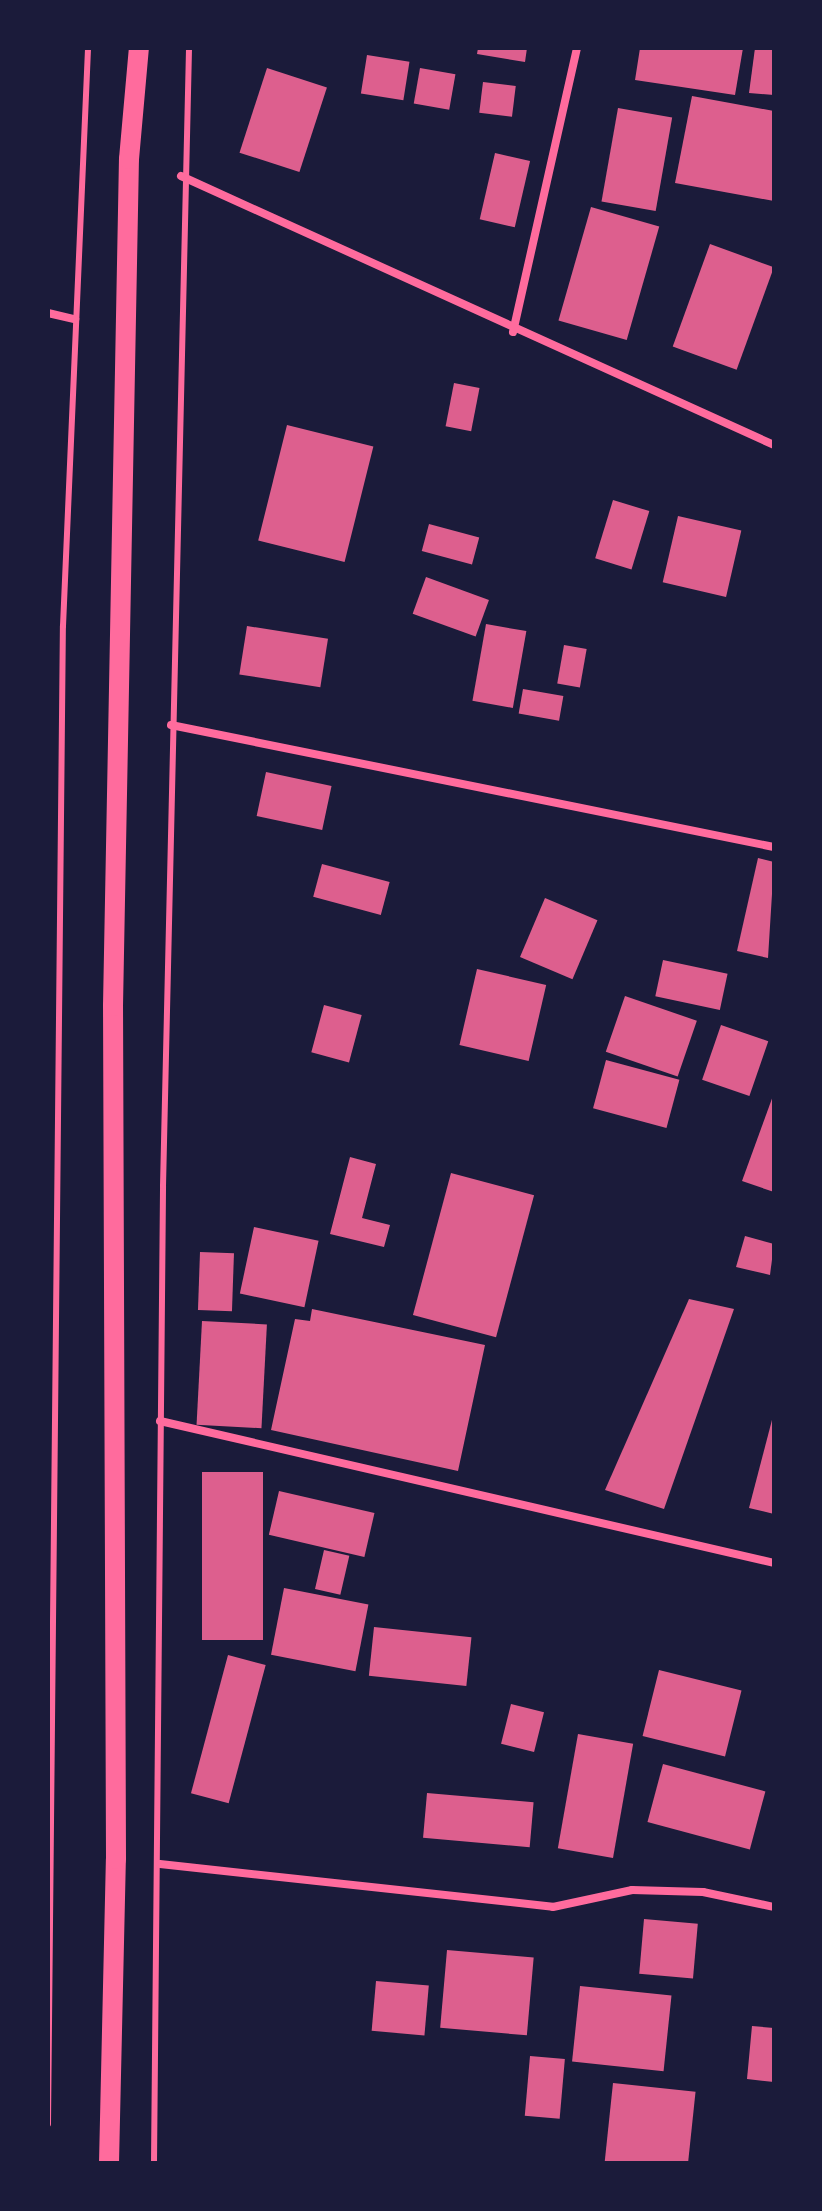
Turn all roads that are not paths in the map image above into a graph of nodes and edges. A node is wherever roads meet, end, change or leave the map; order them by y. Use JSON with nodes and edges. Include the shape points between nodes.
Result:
{"nodes":[{"id":1,"x":88,"y":48,"type":"edge"},
{"id":2,"x":139,"y":48,"type":"edge"},
{"id":3,"x":189,"y":48,"type":"edge"},
{"id":4,"x":577,"y":48,"type":"edge"},
{"id":5,"x":181,"y":176,"type":"junction"},
{"id":6,"x":48,"y":313,"type":"edge"},
{"id":7,"x":75,"y":319,"type":"junction"},
{"id":8,"x":513,"y":332,"type":"junction"},
{"id":9,"x":774,"y":445,"type":"edge"},
{"id":10,"x":171,"y":725,"type":"junction"},
{"id":11,"x":774,"y":847,"type":"edge"},
{"id":12,"x":160,"y":1421,"type":"junction"},
{"id":13,"x":774,"y":1563,"type":"edge"},
{"id":14,"x":160,"y":1864,"type":"junction"},
{"id":15,"x":774,"y":1907,"type":"edge"},
{"id":16,"x":48,"y":2124,"type":"edge"},
{"id":17,"x":109,"y":2163,"type":"edge"},
{"id":18,"x":154,"y":2163,"type":"edge"}],
"edges":[{"from":1,"to":7,"type":"lane"},
{"from":2,"to":17,"type":"main road","via":[[129,159],[113,1006],[116,1859]]},
{"from":3,"to":5,"type":"lane"},
{"from":4,"to":8,"type":"street"},
{"from":5,"to":8,"type":"street"},
{"from":5,"to":10,"type":"lane"},
{"from":6,"to":7,"type":"street"},
{"from":7,"to":16,"type":"lane","via":[[63,626]]},
{"from":8,"to":9,"type":"street"},
{"from":10,"to":11,"type":"street"},
{"from":10,"to":12,"type":"lane"},
{"from":12,"to":13,"type":"street"},
{"from":12,"to":14,"type":"lane"},
{"from":14,"to":15,"type":"street","via":[[553,1907],[632,1890],[703,1892]]},
{"from":14,"to":18,"type":"lane"}]}
